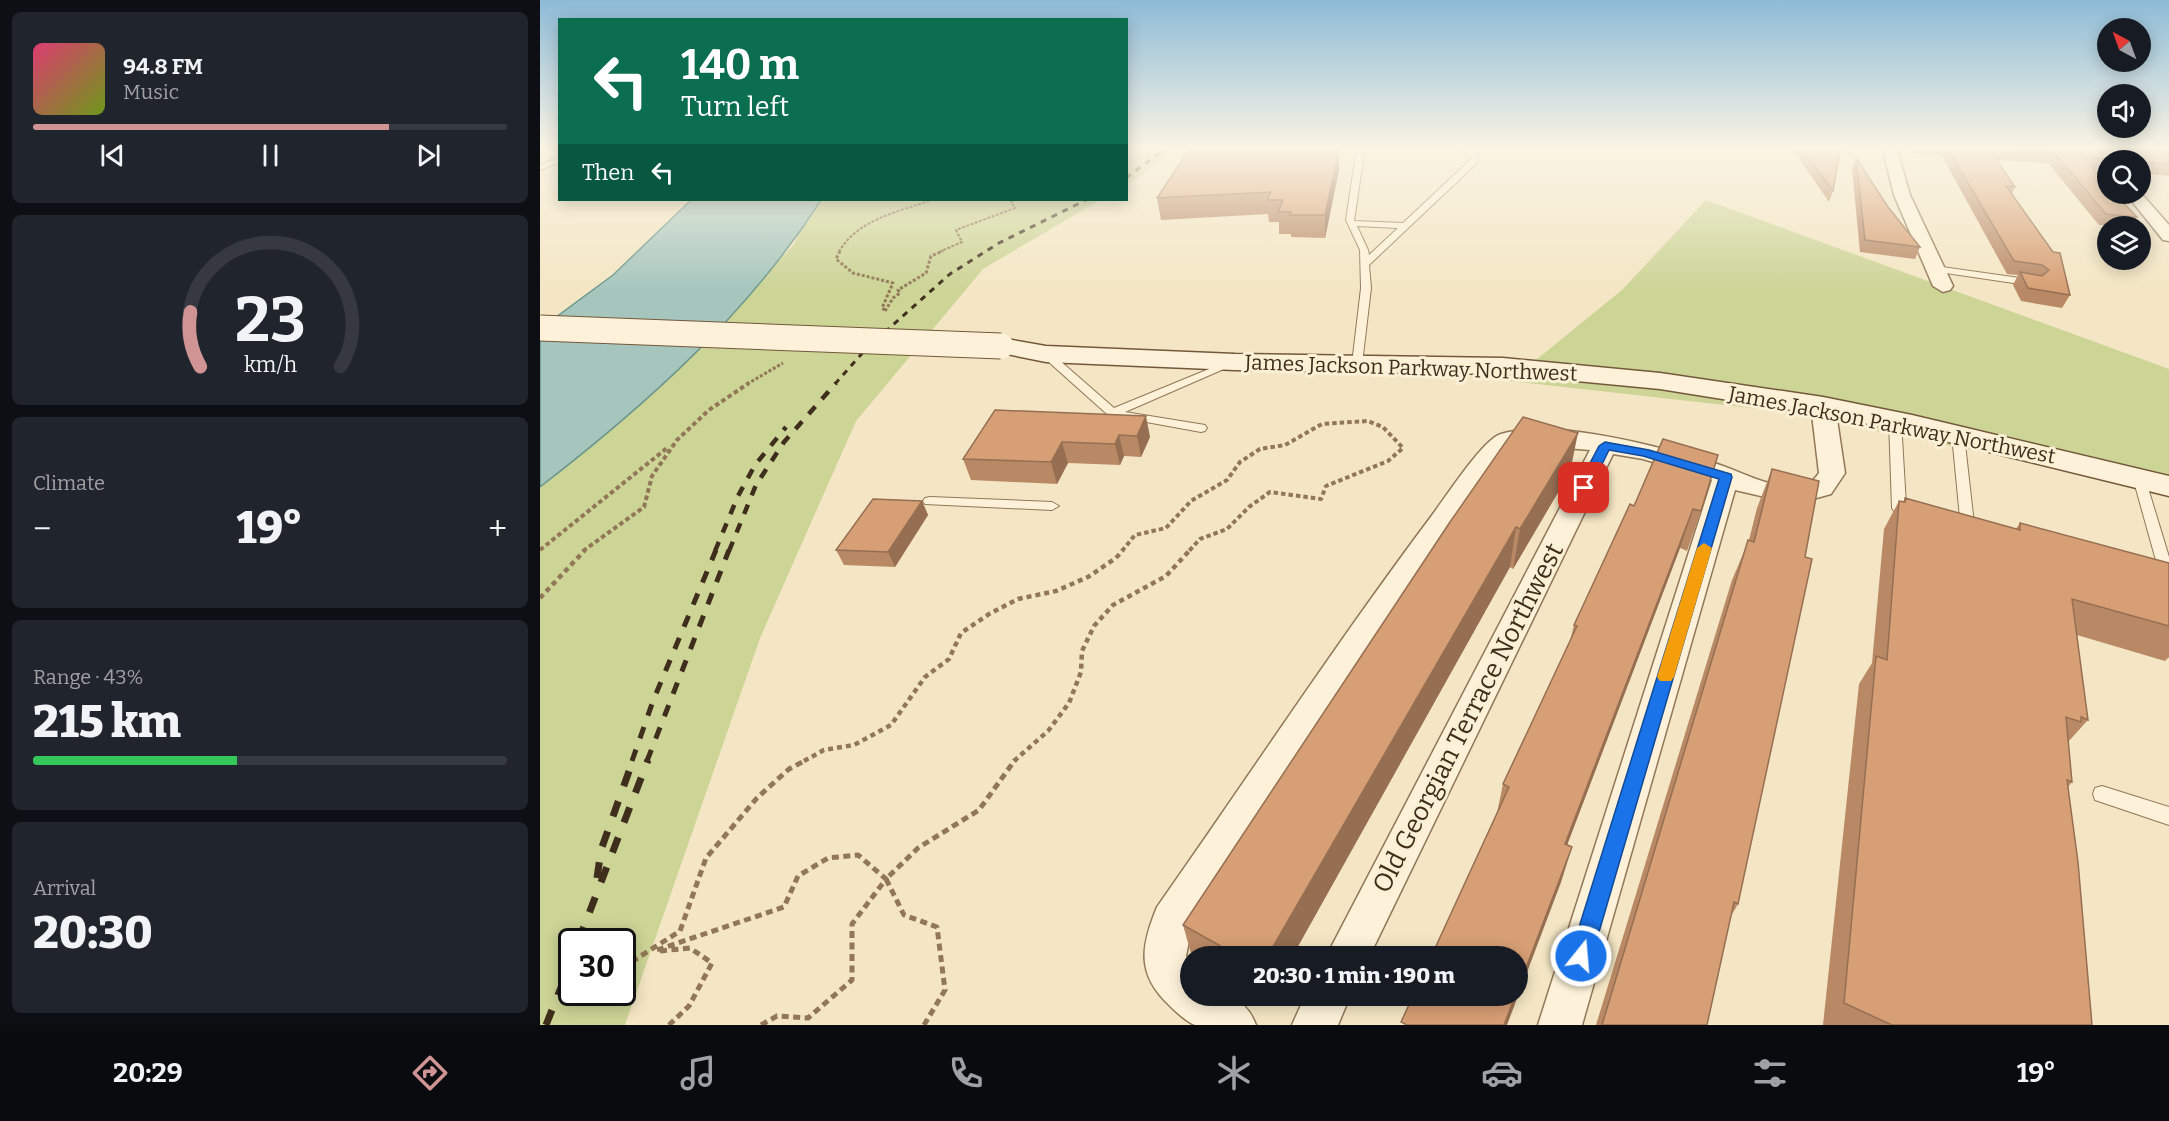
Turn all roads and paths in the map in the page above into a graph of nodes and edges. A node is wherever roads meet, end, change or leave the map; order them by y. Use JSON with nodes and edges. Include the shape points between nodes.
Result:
{"nodes":[{"id":1,"x":1355,"y":195,"type":"edge"},
{"id":2,"x":1438,"y":195,"type":"edge"},
{"id":3,"x":1902,"y":195,"type":"edge"},
{"id":4,"x":929,"y":201,"type":"edge"},
{"id":5,"x":1014,"y":201,"type":"edge"},
{"id":6,"x":2142,"y":204,"type":"edge"},
{"id":7,"x":1352,"y":223,"type":"junction"},
{"id":8,"x":1404,"y":226,"type":"junction"},
{"id":9,"x":2169,"y":236,"type":"edge"},
{"id":10,"x":1365,"y":264,"type":"junction"},
{"id":11,"x":1935,"y":269,"type":"junction"},
{"id":12,"x":2035,"y":283,"type":"edge"},
{"id":13,"x":1943,"y":286,"type":"dead end"},
{"id":14,"x":540,"y":328,"type":"edge"},
{"id":15,"x":1046,"y":354,"type":"junction"},
{"id":16,"x":791,"y":358,"type":"dead end"},
{"id":17,"x":1235,"y":362,"type":"junction"},
{"id":18,"x":1357,"y":364,"type":"junction"},
{"id":19,"x":1823,"y":406,"type":"junction"},
{"id":20,"x":1112,"y":413,"type":"junction"},
{"id":21,"x":1895,"y":421,"type":"junction"},
{"id":22,"x":1201,"y":428,"type":"dead end"},
{"id":23,"x":1958,"y":435,"type":"junction"},
{"id":24,"x":670,"y":446,"type":"junction"},
{"id":25,"x":1605,"y":446,"type":"junction"},
{"id":26,"x":1726,"y":477,"type":"junction"},
{"id":27,"x":2139,"y":478,"type":"junction"},
{"id":28,"x":2169,"y":486,"type":"edge"},
{"id":29,"x":930,"y":501,"type":"dead end"},
{"id":30,"x":1052,"y":506,"type":"dead end"},
{"id":31,"x":1921,"y":514,"type":"edge"},
{"id":32,"x":1944,"y":519,"type":"edge"},
{"id":33,"x":540,"y":550,"type":"edge"},
{"id":34,"x":2152,"y":573,"type":"edge"},
{"id":35,"x":2169,"y":579,"type":"edge"},
{"id":36,"x":540,"y":598,"type":"edge"},
{"id":37,"x":2103,"y":794,"type":"dead end"},
{"id":38,"x":2169,"y":816,"type":"edge"},
{"id":39,"x":886,"y":879,"type":"junction"},
{"id":40,"x":1353,"y":946,"type":"edge"},
{"id":41,"x":650,"y":952,"type":"junction"},
{"id":42,"x":636,"y":960,"type":"edge"},
{"id":43,"x":1180,"y":985,"type":"edge"},
{"id":44,"x":1206,"y":1006,"type":"edge"},
{"id":45,"x":1324,"y":1006,"type":"edge"},
{"id":46,"x":777,"y":1016,"type":"junction"},
{"id":47,"x":669,"y":1025,"type":"edge"},
{"id":48,"x":761,"y":1025,"type":"edge"},
{"id":49,"x":775,"y":1025,"type":"edge"},
{"id":50,"x":924,"y":1025,"type":"edge"},
{"id":51,"x":1234,"y":1025,"type":"edge"},
{"id":52,"x":1315,"y":1025,"type":"edge"},
{"id":53,"x":1560,"y":1025,"type":"edge"}],
"edges":[{"from":1,"to":7,"type":"lane"},
{"from":2,"to":8,"type":"lane"},
{"from":3,"to":11,"type":"street"},
{"from":4,"to":5,"type":"path","via":[[886,217],[842,243],[836,259],[853,273],[893,283],[882,308],[885,311],[900,293],[898,290],[926,273],[932,256],[962,242],[956,230],[1001,216],[1015,208]]},
{"from":6,"to":9,"type":"street"},
{"from":7,"to":8,"type":"lane"},
{"from":7,"to":10,"type":"lane","via":[[1364,250]]},
{"from":8,"to":10,"type":"lane"},
{"from":10,"to":18,"type":"lane"},
{"from":11,"to":12,"type":"lane"},
{"from":11,"to":13,"type":"street"},
{"from":14,"to":15,"type":"main road","name":"James Jackson Parkway Northwest","bridge":true,"via":[[1001,346]]},
{"from":15,"to":17,"type":"main road","name":"James Jackson Parkway Northwest"},
{"from":15,"to":20,"type":"lane"},
{"from":16,"to":24,"type":"path","via":[[724,396]]},
{"from":17,"to":18,"type":"main road","name":"James Jackson Parkway Northwest"},
{"from":17,"to":20,"type":"lane"},
{"from":18,"to":19,"type":"main road","name":"James Jackson Parkway Northwest","via":[[1503,366],[1671,383]]},
{"from":19,"to":21,"type":"main road","name":"James Jackson Parkway Northwest"},
{"from":19,"to":26,"type":"street","via":[[1832,473],[1822,488],[1795,496],[1753,488]]},
{"from":20,"to":22,"type":"lane"},
{"from":21,"to":23,"type":"main road","name":"James Jackson Parkway Northwest"},
{"from":21,"to":31,"type":"lane","via":[[1899,508]]},
{"from":23,"to":27,"type":"main road","name":"James Jackson Parkway Northwest"},
{"from":23,"to":32,"type":"lane","via":[[1967,524]]},
{"from":24,"to":33,"type":"path"},
{"from":24,"to":36,"type":"path","via":[[651,478],[644,507],[577,555]]},
{"from":25,"to":26,"type":"street","via":[[1645,452]]},
{"from":25,"to":40,"type":"street","name":"Old Georgian Terrace Northwest"},
{"from":25,"to":43,"type":"street","via":[[1565,439],[1511,437],[1488,458],[1172,922],[1163,956],[1165,969]]},
{"from":26,"to":53,"type":"street"},
{"from":27,"to":28,"type":"main road","name":"James Jackson Parkway Northwest"},
{"from":27,"to":35,"type":"lane"},
{"from":29,"to":30,"type":"lane"},
{"from":34,"to":35,"type":"lane"},
{"from":37,"to":38,"type":"lane"},
{"from":39,"to":41,"type":"path","via":[[858,855],[828,858],[798,876],[784,907]]},
{"from":39,"to":41,"type":"path","via":[[918,848],[979,810],[1018,755],[1048,730],[1069,703],[1081,672],[1082,651],[1094,626],[1113,605],[1166,576],[1200,539],[1227,529],[1270,492],[1322,499],[1326,486],[1388,460],[1403,448],[1395,436],[1368,421],[1322,424],[1285,445],[1260,449],[1240,462],[1227,480],[1191,501],[1166,528],[1135,535],[1116,558],[1088,577],[1056,591],[1018,599],[961,633],[949,659],[925,677],[891,726],[854,745],[824,750],[789,769],[757,798],[706,858],[680,931]]},
{"from":39,"to":46,"type":"path","via":[[852,924],[852,980],[808,1018]]},
{"from":39,"to":50,"type":"path","via":[[904,915],[937,927],[945,990]]},
{"from":41,"to":42,"type":"path"},
{"from":41,"to":47,"type":"path","via":[[690,948],[712,963],[689,1006]]},
{"from":44,"to":51,"type":"street"},
{"from":45,"to":52,"type":"street"},
{"from":46,"to":48,"type":"path"},
{"from":46,"to":49,"type":"path"}]}
